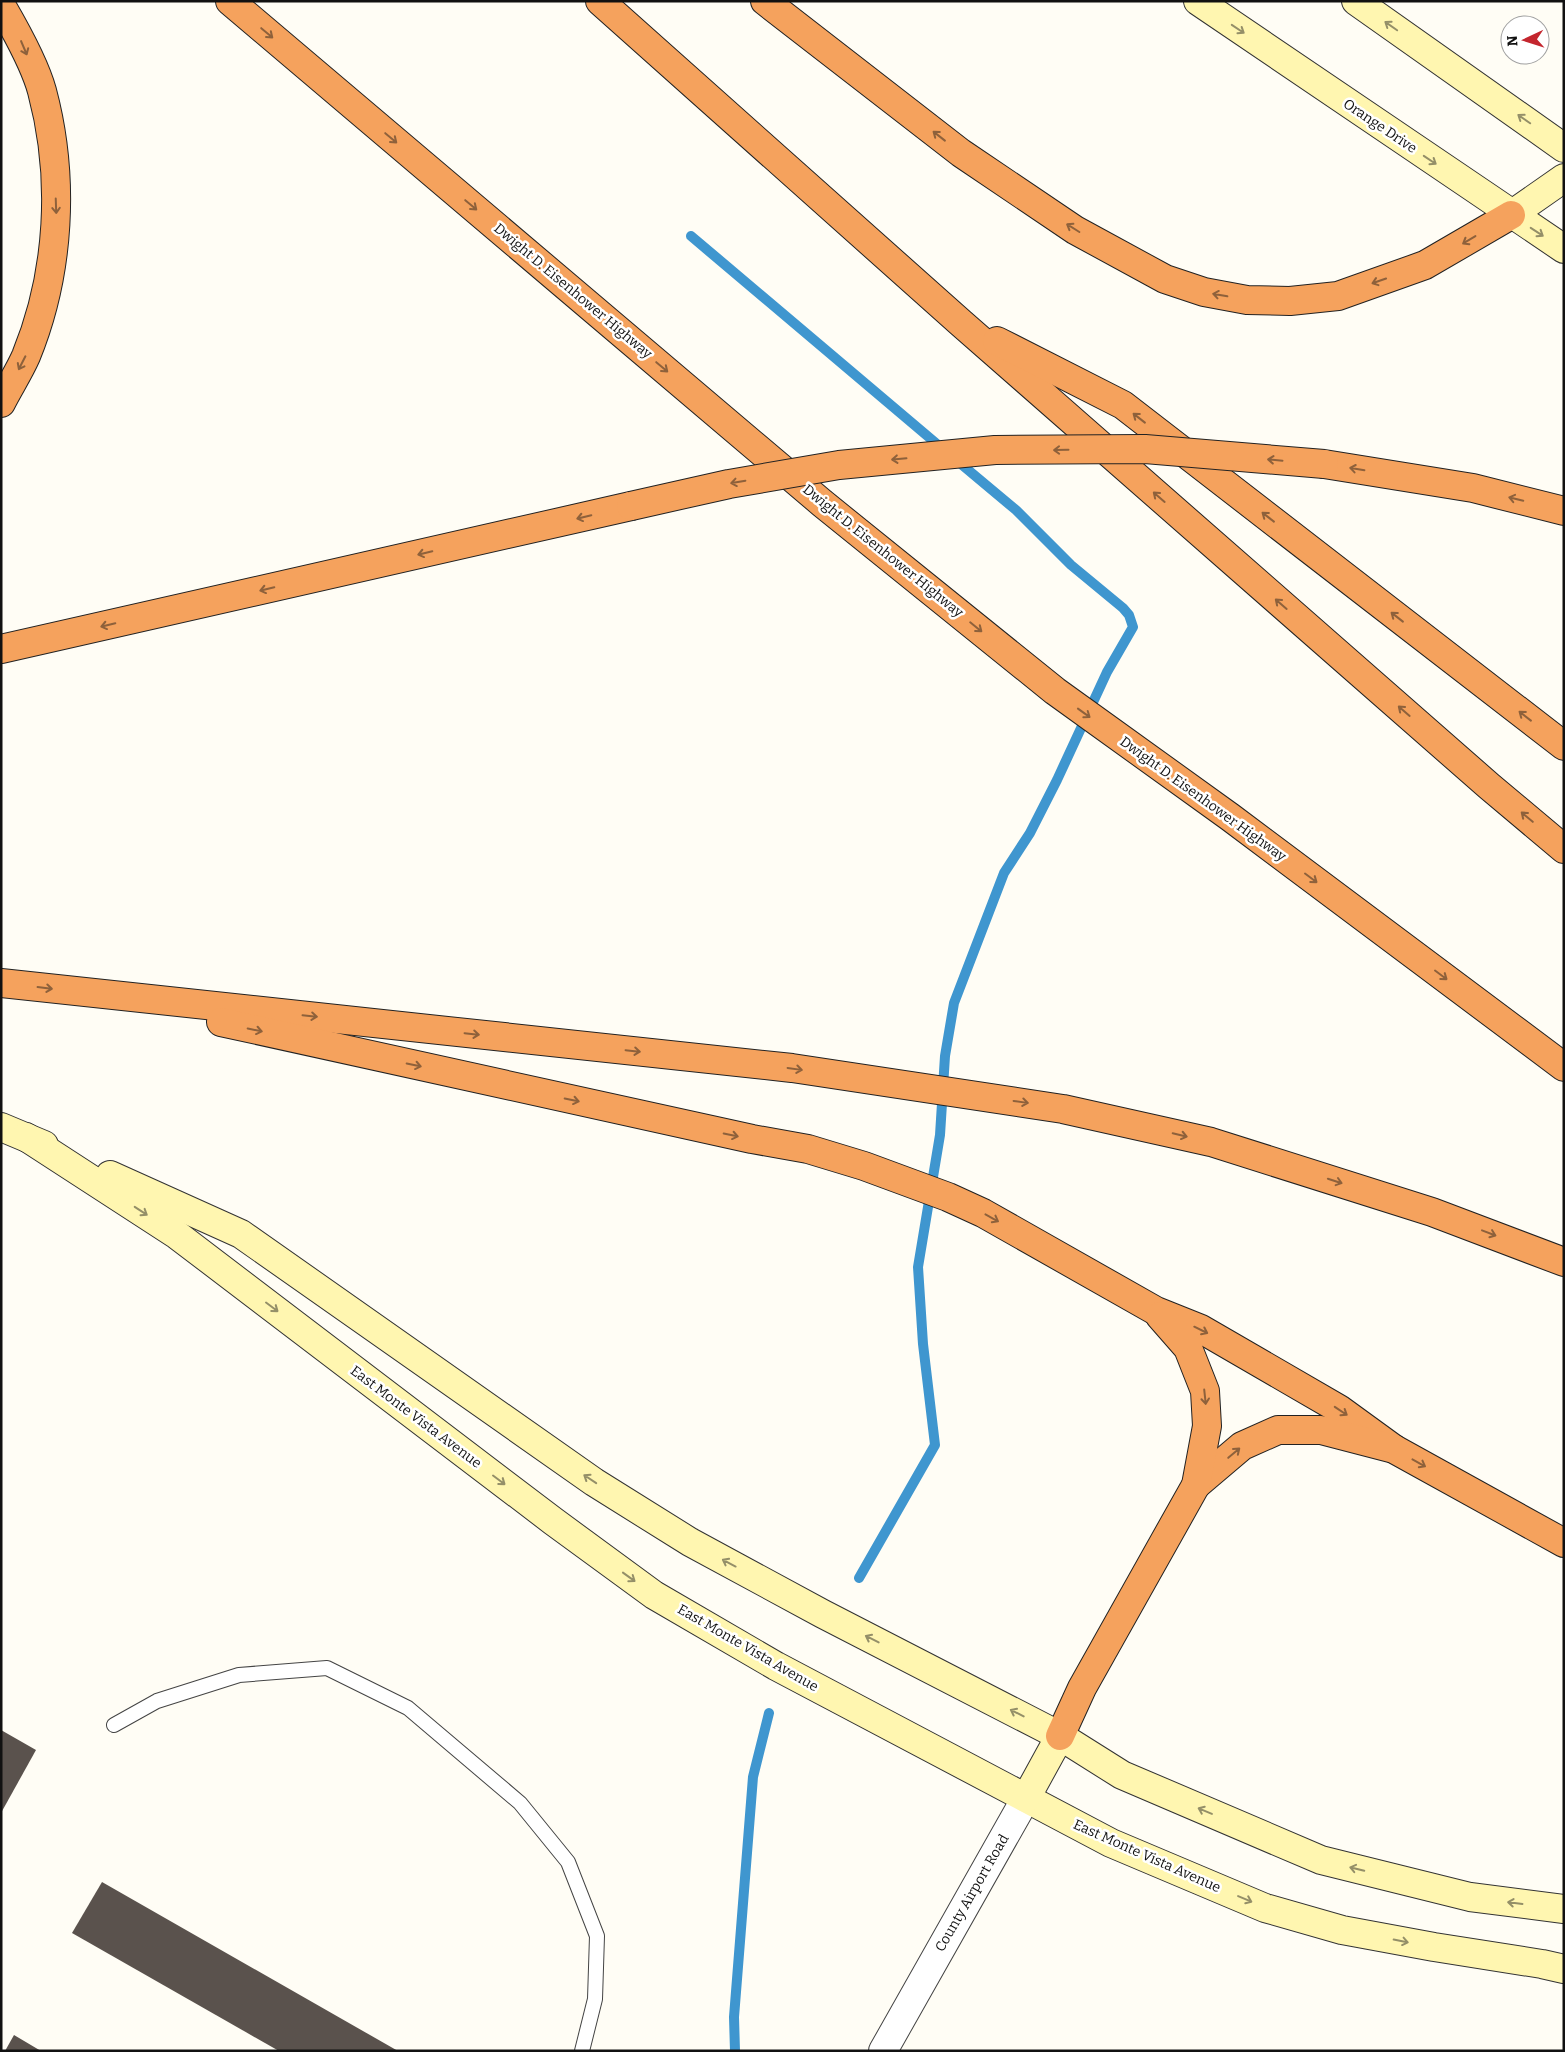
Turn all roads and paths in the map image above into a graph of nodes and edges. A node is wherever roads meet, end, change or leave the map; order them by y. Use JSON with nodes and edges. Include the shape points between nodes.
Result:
{"nodes":[{"id":1,"x":230,"y":1,"type":"edge"},
{"id":2,"x":600,"y":1,"type":"edge"},
{"id":3,"x":765,"y":1,"type":"edge"},
{"id":4,"x":1198,"y":1,"type":"edge"},
{"id":5,"x":1356,"y":1,"type":"edge"},
{"id":6,"x":1,"y":5,"type":"edge"},
{"id":7,"x":1564,"y":148,"type":"edge"},
{"id":8,"x":1564,"y":178,"type":"edge"},
{"id":9,"x":1511,"y":215,"type":"junction"},
{"id":10,"x":1564,"y":249,"type":"edge"},
{"id":11,"x":960,"y":323,"type":"junction"},
{"id":12,"x":1,"y":403,"type":"edge"},
{"id":13,"x":1564,"y":511,"type":"edge"},
{"id":14,"x":1,"y":649,"type":"edge"},
{"id":15,"x":1564,"y":746,"type":"edge"},
{"id":16,"x":1564,"y":849,"type":"edge"},
{"id":17,"x":1,"y":983,"type":"edge"},
{"id":18,"x":88,"y":993,"type":"junction"},
{"id":19,"x":1564,"y":1067,"type":"edge"},
{"id":20,"x":1,"y":1127,"type":"edge"},
{"id":21,"x":26,"y":1137,"type":"junction"},
{"id":22,"x":1564,"y":1262,"type":"edge"},
{"id":23,"x":1156,"y":1311,"type":"junction"},
{"id":24,"x":1394,"y":1449,"type":"junction"},
{"id":25,"x":1196,"y":1485,"type":"junction"},
{"id":26,"x":1564,"y":1543,"type":"edge"},
{"id":27,"x":114,"y":1725,"type":"dead end"},
{"id":28,"x":1060,"y":1736,"type":"junction"},
{"id":29,"x":1026,"y":1798,"type":"junction"},
{"id":30,"x":1564,"y":1909,"type":"edge"},
{"id":31,"x":1564,"y":1969,"type":"edge"},
{"id":32,"x":582,"y":2051,"type":"edge"},
{"id":33,"x":883,"y":2051,"type":"edge"}],
"edges":[{"from":1,"to":19,"type":"highway","name":"Dwight D. Eisenhower Highway","one_way":true,"via":[[815,496],[1055,691],[1238,823]]},
{"from":2,"to":11,"type":"highway"},
{"from":9,"to":3,"type":"highway","one_way":true,"via":[[1425,265],[1338,296],[1290,301],[1247,300],[1204,292],[1166,279],[1075,230],[961,153]]},
{"from":4,"to":9,"type":"street","name":"Orange Drive","one_way":true},
{"from":7,"to":5,"type":"street","one_way":true},
{"from":6,"to":12,"type":"highway","one_way":true,"via":[[16,30],[42,89],[55,149],[56,218],[48,287],[26,356]]},
{"from":8,"to":9,"type":"street"},
{"from":9,"to":10,"type":"street","name":"Orange Drive","one_way":true},
{"from":15,"to":11,"type":"highway","one_way":true,"via":[[1123,405]]},
{"from":16,"to":11,"type":"highway","one_way":true},
{"from":13,"to":14,"type":"highway","one_way":true,"bridge":true,"via":[[1473,488],[1324,464],[1144,449],[995,450],[839,465],[729,484]]},
{"from":17,"to":18,"type":"highway","one_way":true},
{"from":18,"to":22,"type":"highway","one_way":true,"via":[[792,1068],[1063,1108],[1211,1142],[1432,1212]]},
{"from":18,"to":23,"type":"highway","one_way":true,"via":[[808,1149],[864,1166],[983,1213]]},
{"from":20,"to":21,"type":"street","name":"East Monte Vista Avenue"},
{"from":28,"to":21,"type":"street","name":"East Monte Vista Avenue","one_way":true,"via":[[682,1537],[594,1482],[241,1234]]},
{"from":21,"to":29,"type":"street","name":"East Monte Vista Avenue","one_way":true,"via":[[178,1235],[654,1595],[776,1666]]},
{"from":23,"to":24,"type":"highway","one_way":true,"via":[[1201,1329],[1227,1344],[1339,1409]]},
{"from":23,"to":25,"type":"highway","one_way":true,"via":[[1188,1348],[1204,1391],[1207,1426]]},
{"from":25,"to":24,"type":"highway","one_way":true,"via":[[1242,1446],[1278,1430],[1321,1430]]},
{"from":24,"to":26,"type":"highway","one_way":true},
{"from":25,"to":28,"type":"highway","via":[[1082,1688]]},
{"from":27,"to":32,"type":"lane","via":[[157,1701],[239,1675],[327,1668],[408,1708],[520,1803],[568,1862],[597,1936],[595,1999]]},
{"from":28,"to":29,"type":"street","name":"County Airport Road"},
{"from":30,"to":28,"type":"street","name":"East Monte Vista Avenue","one_way":true,"via":[[1470,1897],[1321,1860],[1122,1775]]},
{"from":29,"to":31,"type":"street","name":"East Monte Vista Avenue","one_way":true,"via":[[1111,1843],[1265,1908],[1342,1930]]},
{"from":29,"to":33,"type":"street","name":"County Airport Road"}]}
